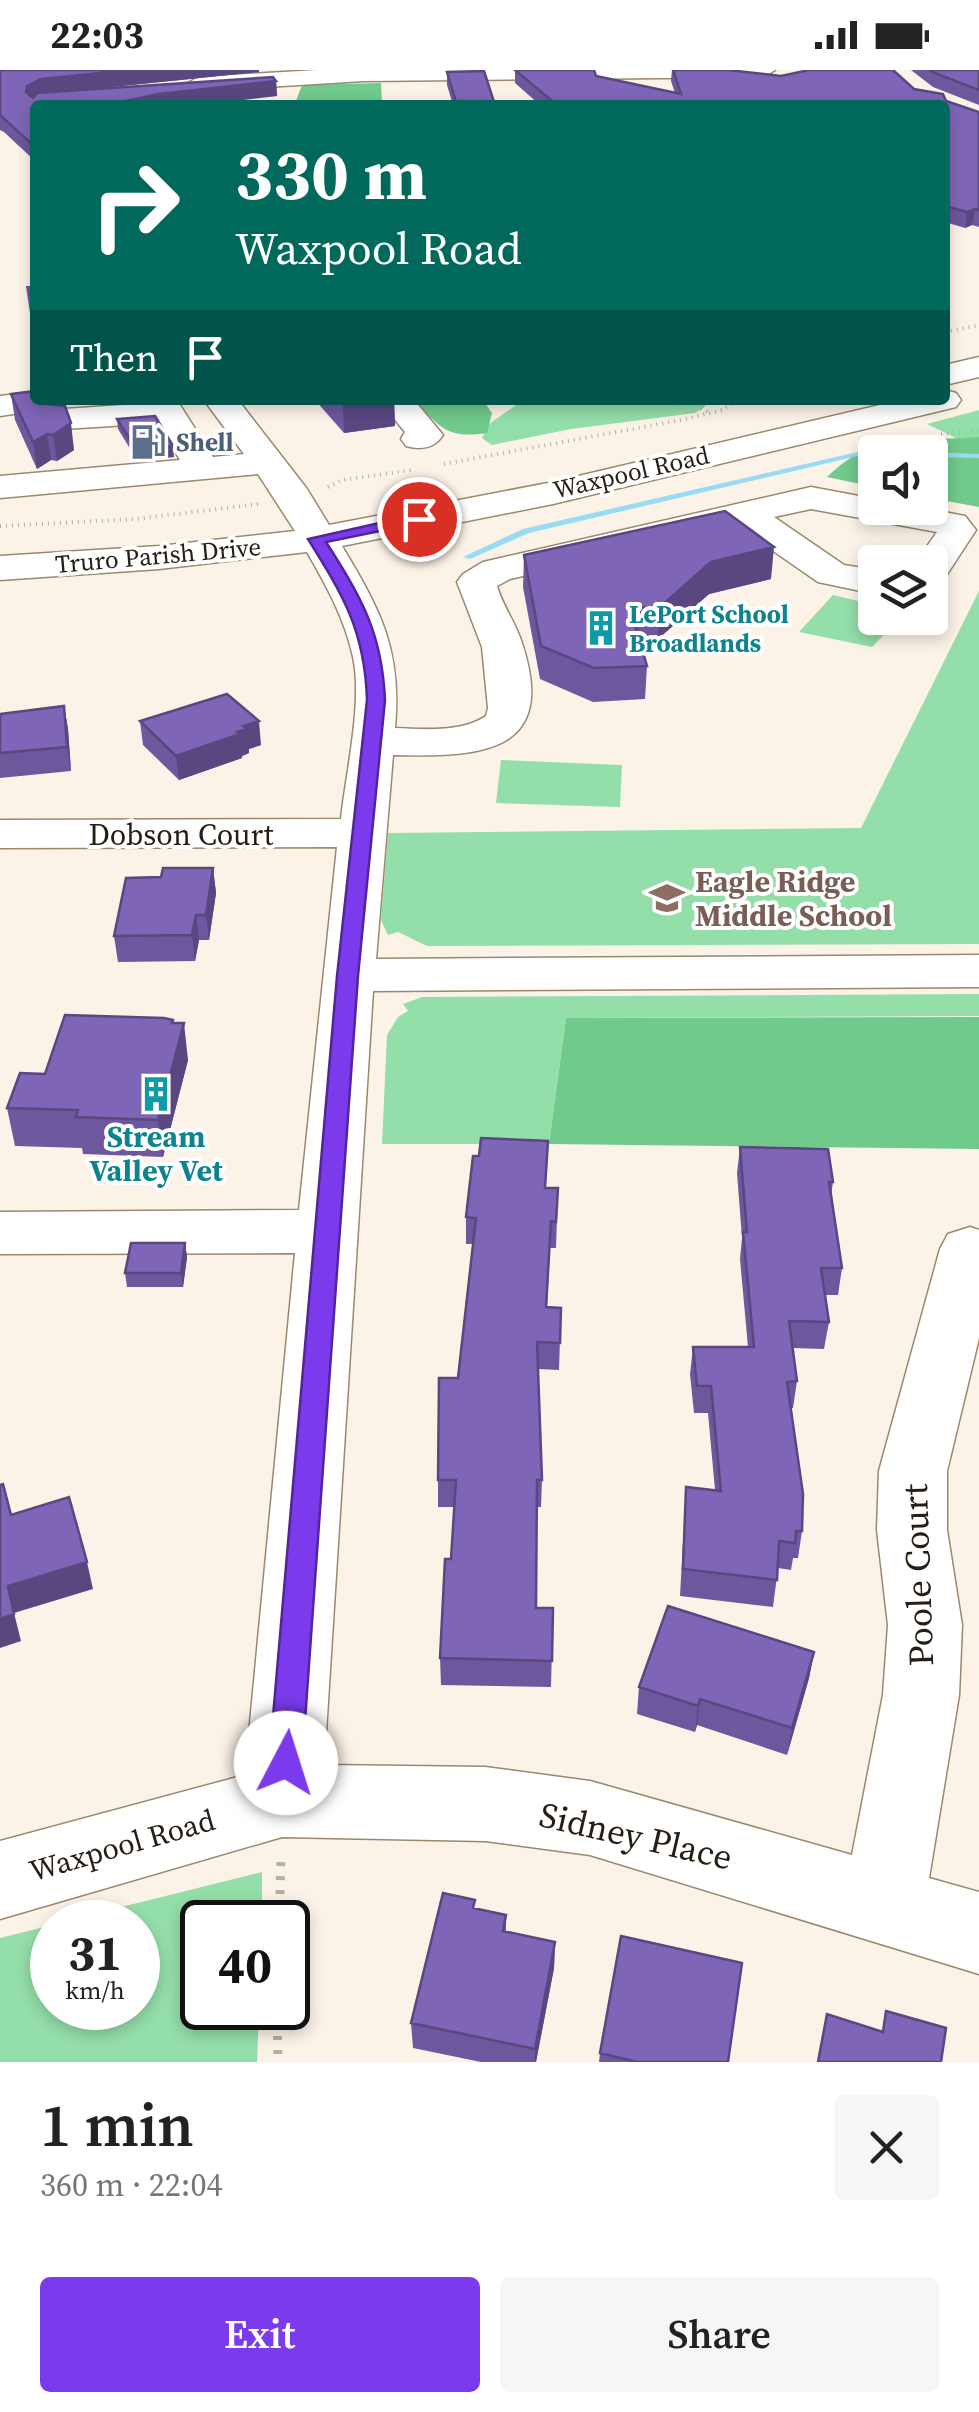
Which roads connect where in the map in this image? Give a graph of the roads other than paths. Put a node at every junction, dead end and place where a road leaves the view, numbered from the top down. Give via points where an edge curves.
1 (764, 70) edge
2 (630, 71) edge
3 (407, 74) junction
4 (167, 87) edge
5 (642, 98) edge
6 (409, 100) edge
7 (206, 405) edge
8 (225, 405) edge
9 (400, 405) edge
10 (811, 405) edge
11 (889, 405) edge
12 (56, 409) edge
13 (168, 412) junction
14 (107, 418) junction
15 (6, 420) edge
16 (422, 453) road end
17 (268, 462) junction
18 (203, 469) junction
19 (128, 478) junction
20 (6, 488) edge
21 (304, 516) junction
22 (751, 518) junction
23 (0, 542) edge
24 (865, 545) edge
25 (0, 568) edge
26 (858, 579) edge
27 (372, 741) junction
28 (361, 833) junction
29 (0, 834) edge
30 (979, 971) edge
31 (348, 976) junction
32 (328, 1232) junction
33 (0, 1233) edge
34 (970, 1249) dead end
35 (282, 1801) junction
36 (0, 1880) edge
37 (883, 1904) junction
38 (979, 1933) edge

1 - 2 street
2 - 3 street
2 - 5 street
3 - 4 street
3 - 6 street
7 - 13 street
8 - 17 street
9 - 16 street via 426,436
10 - 21 street, Waxpool Road
11 - 21 street, Waxpool Road via 530,495
12 - 14 street
12 - 15 street
13 - 14 street
13 - 18 street
14 - 19 street via 100,426
17 - 18 street
17 - 21 street
18 - 19 street
19 - 20 street
21 - 23 street, Truro Parish Drive
21 - 25 street, Truro Parish Drive via 158,558
21 - 27 street via 366,627 375,660
22 - 24 street
22 - 26 street via 832,574
22 - 27 street via 485,574 478,591 503,646 511,706 504,723 462,738
27 - 28 street
28 - 29 street, Dobson Court
28 - 31 street
30 - 31 street
31 - 32 street
32 - 33 street
32 - 35 street
34 - 37 street, Poole Court via 914,1472 912,1530 925,1625 922,1678
35 - 36 street, Waxpool Road
35 - 37 street, Sidney Place via 486,1804 590,1818
37 - 38 street, Sidney Place

